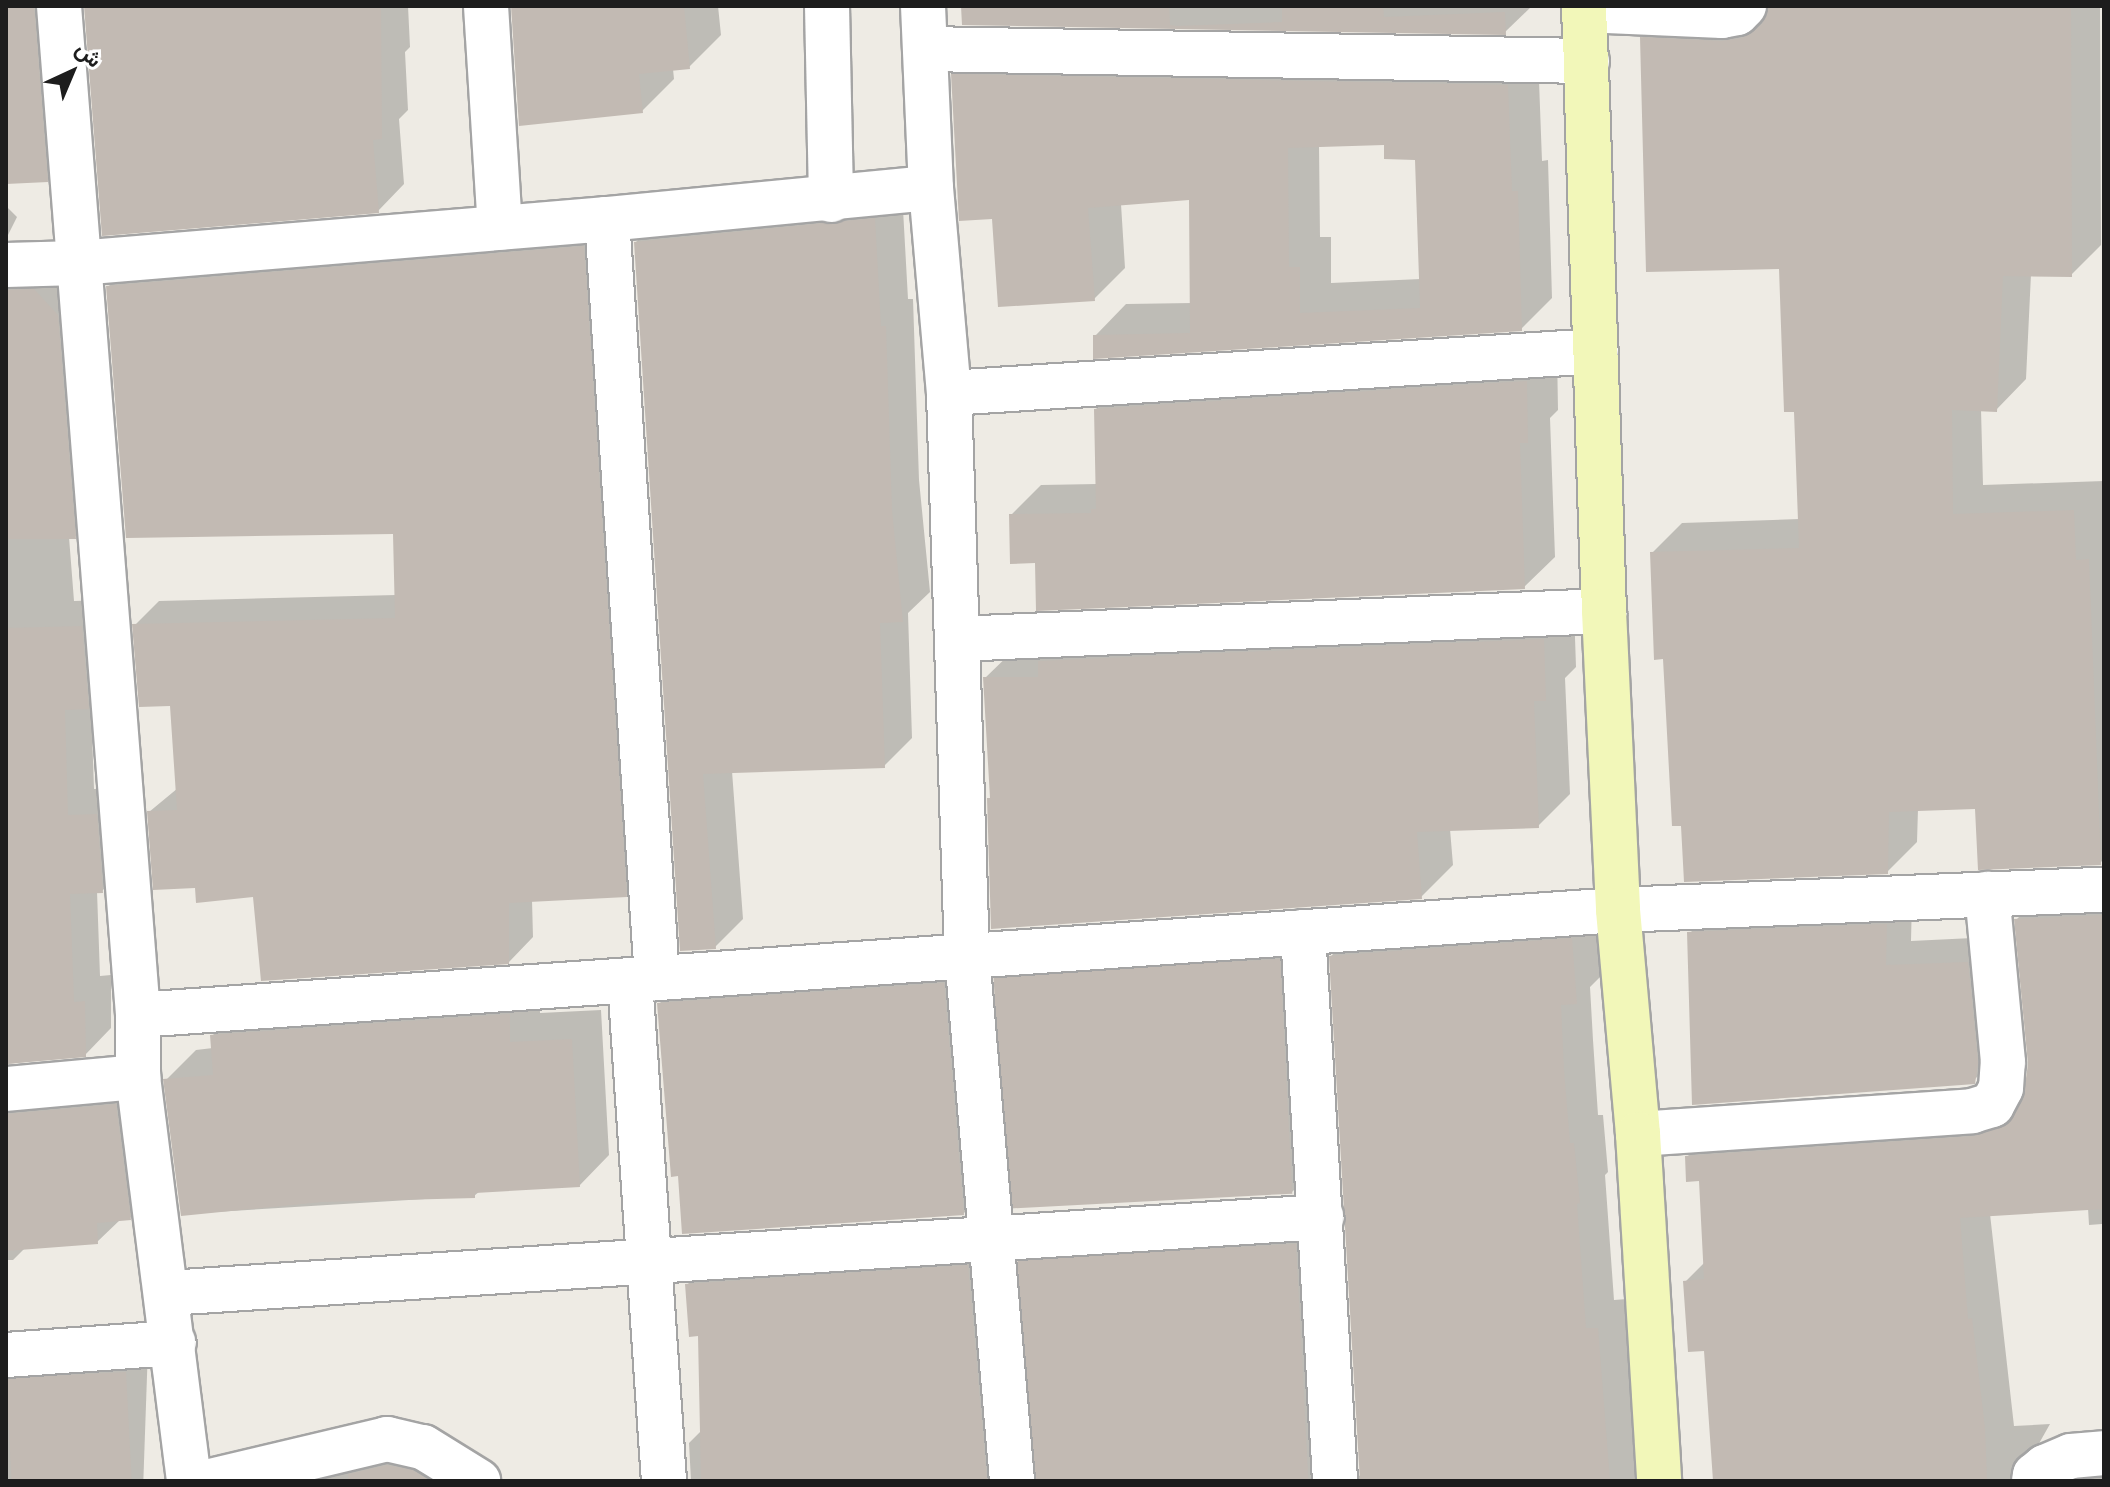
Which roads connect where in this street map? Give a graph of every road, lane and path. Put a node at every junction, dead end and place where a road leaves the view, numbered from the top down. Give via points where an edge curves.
1 (59, 6) edge
2 (486, 6) edge
3 (827, 6) edge
4 (923, 6) edge
5 (1744, 6) edge
6 (1584, 8) edge
7 (925, 49) junction
8 (1587, 61) junction
9 (931, 188) junction
10 (831, 200) junction
11 (607, 219) junction
12 (500, 228) junction
13 (78, 263) junction
14 (6, 265) edge
15 (1596, 351) junction
16 (949, 393) junction
17 (1604, 611) junction
18 (957, 639) junction
19 (2104, 890) edge
20 (1987, 894) junction
21 (1618, 910) junction
22 (1303, 932) junction
23 (967, 956) junction
24 (643, 979) junction
25 (138, 1015) junction
26 (138, 1077) junction
27 (6, 1089) edge
28 (1638, 1134) junction
29 (1321, 1217) junction
30 (993, 1239) junction
31 (649, 1261) junction
32 (168, 1293) junction
33 (174, 1343) junction
34 (6, 1355) edge
35 (2104, 1453) edge
36 (189, 1481) edge
37 (211, 1481) edge
38 (478, 1481) edge
39 (664, 1481) edge
40 (1012, 1481) edge
41 (1335, 1481) edge
42 (1659, 1481) edge
43 (2034, 1481) edge

1 - 13 street
2 - 12 street
3 - 10 street
4 - 7 street
5 - 6 street via 1722,16
6 - 8 street
7 - 8 street
7 - 9 street
8 - 15 street
9 - 10 street
9 - 16 street
10 - 11 street
11 - 12 street
11 - 24 street
12 - 13 street
13 - 14 street
13 - 25 street
15 - 16 street
15 - 17 street
16 - 18 street
17 - 18 street
17 - 21 street
18 - 23 street
19 - 20 street
20 - 21 street
20 - 28 street via 2003,1062 2001,1088 1992,1105 1972,1111
21 - 22 street
21 - 28 street
22 - 23 street
22 - 29 street
23 - 24 street
23 - 30 street
24 - 25 street
24 - 31 street
25 - 26 street
26 - 27 street
26 - 32 street
28 - 42 street
29 - 30 street
29 - 41 street
30 - 31 street
30 - 40 street
31 - 32 street
31 - 39 street
32 - 33 street
33 - 34 street
33 - 36 street
35 - 43 street via 2071,1456 2045,1467
37 - 38 street via 387,1439 423,1447

